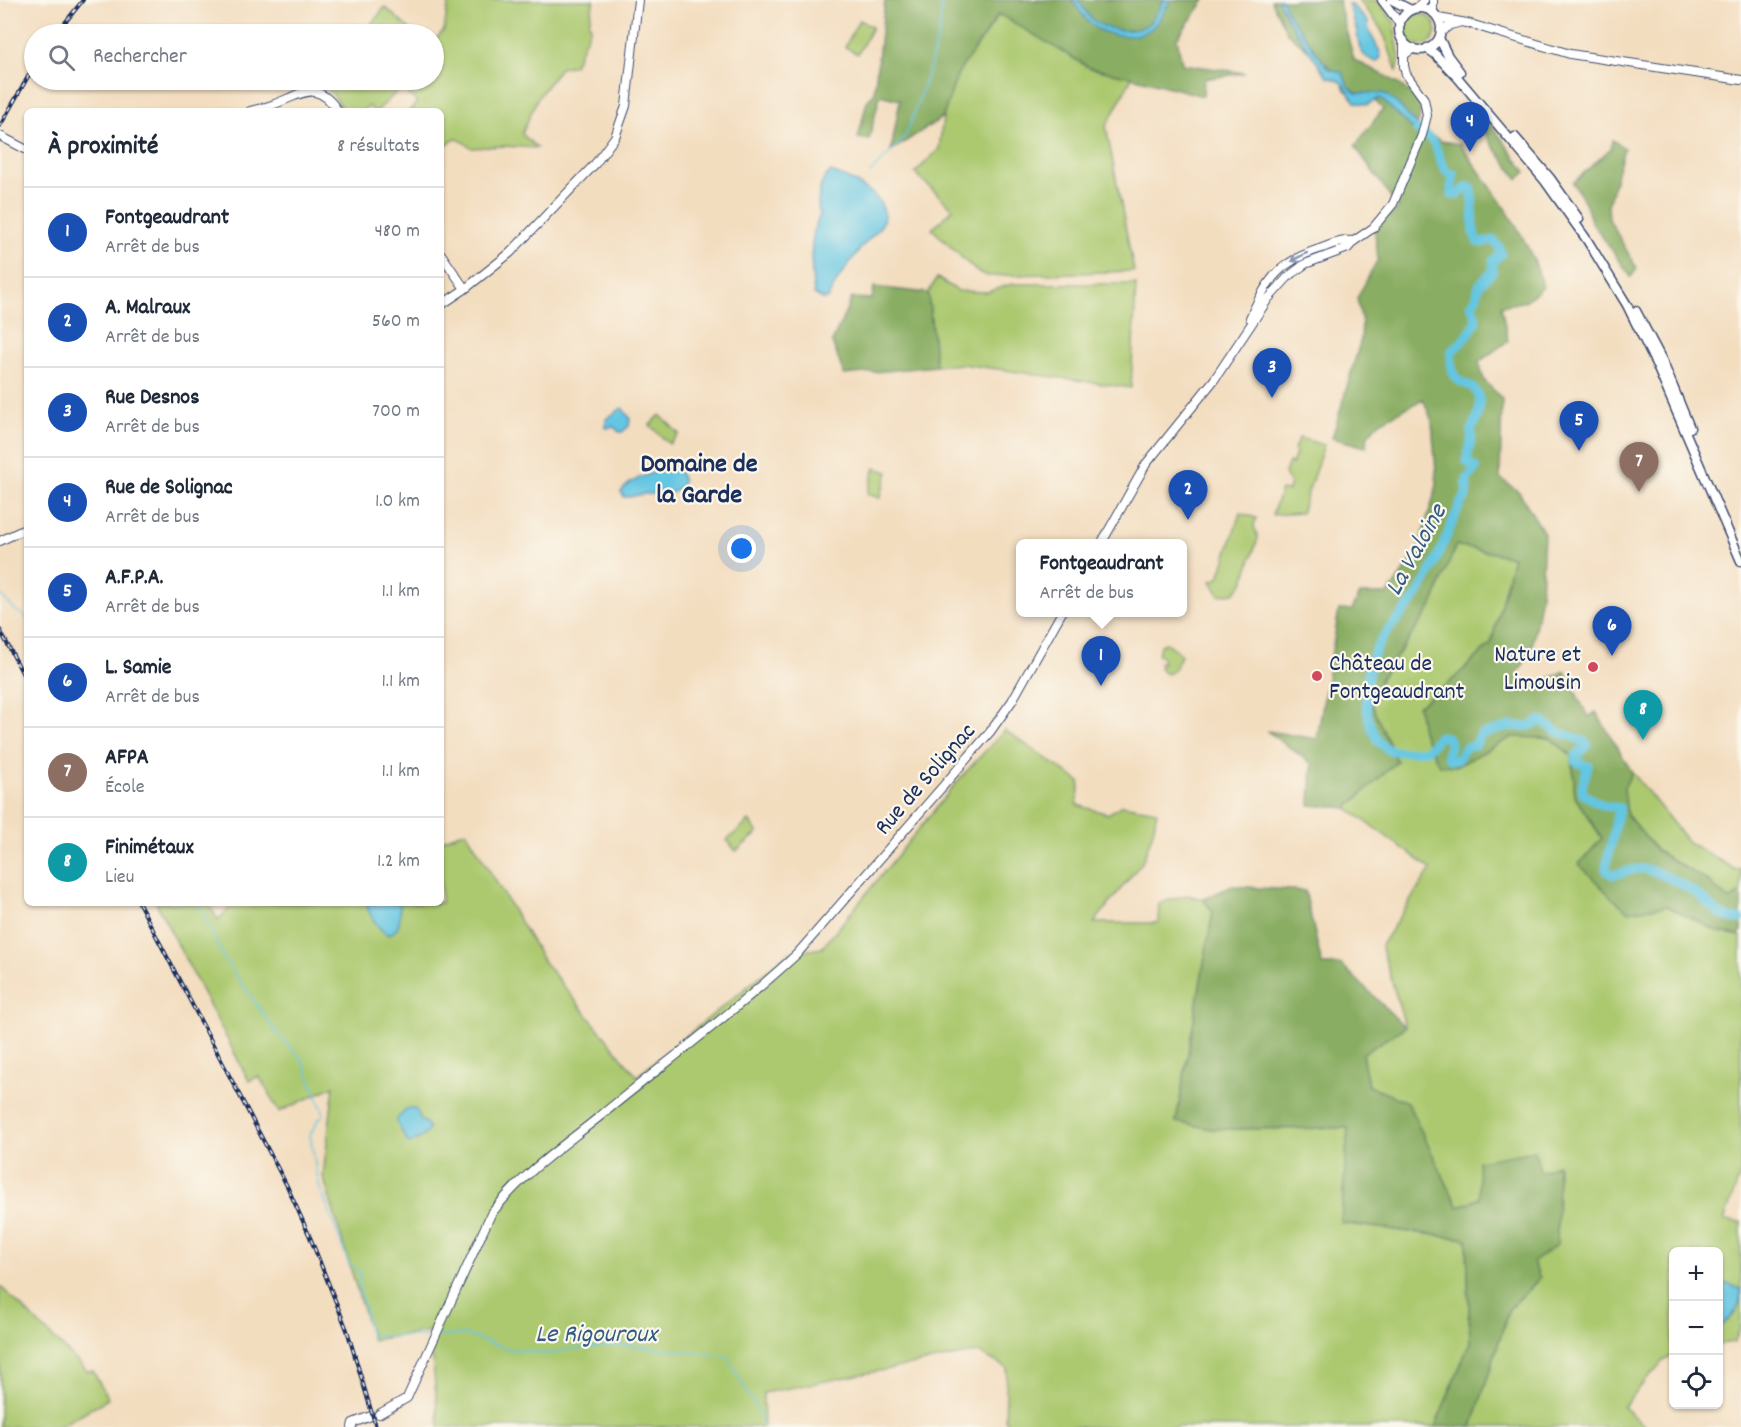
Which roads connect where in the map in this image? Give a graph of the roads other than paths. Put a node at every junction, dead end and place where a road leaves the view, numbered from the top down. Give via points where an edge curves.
1 (638, 0) edge
2 (1382, 0) edge
3 (1392, 0) edge
4 (1424, 0) edge
5 (1433, 0) edge
6 (1414, 9) junction
7 (1435, 15) junction
8 (1463, 22) junction
9 (1400, 24) junction
10 (1440, 35) junction
11 (1404, 41) junction
12 (1414, 48) junction
13 (1427, 48) junction
14 (1404, 55) junction
15 (1741, 80) edge
16 (312, 90) edge
17 (312, 90) edge
18 (261, 108) edge
19 (336, 108) edge
20 (2, 136) edge
21 (24, 148) edge
22 (444, 258) edge
23 (465, 289) junction
24 (444, 303) edge
25 (24, 529) edge
26 (1103, 539) edge
27 (0, 541) edge
28 (1741, 550) edge
29 (1741, 561) edge
30 (1059, 617) edge
31 (352, 1427) edge

1 - 23 street via 629,89 622,122 607,151 510,253
2 - 9 main road
3 - 6 main road
4 - 6 street
5 - 7 street
6 - 7 main road via 1425,9
6 - 9 main road
7 - 8 street
7 - 10 main road
8 - 10 street via 1450,25
8 - 15 street via 1556,51
9 - 11 main road
10 - 13 main road
10 - 28 main road via 1456,66 1550,178 1631,302 1662,360
11 - 12 main road
11 - 14 street
12 - 13 main road
12 - 14 street
13 - 29 main road via 1458,78 1545,181 1627,304
14 - 26 street via 1406,74 1424,99 1427,116 1393,204 1373,228 1348,248 1305,264 1268,299 1214,380 1146,464
16 - 19 street via 330,99
17 - 18 street
20 - 21 street
22 - 23 street
23 - 24 street
25 - 27 street
30 - 31 street, Rue de Solignac via 990,732 797,954 507,1193 491,1214 407,1398 353,1423

